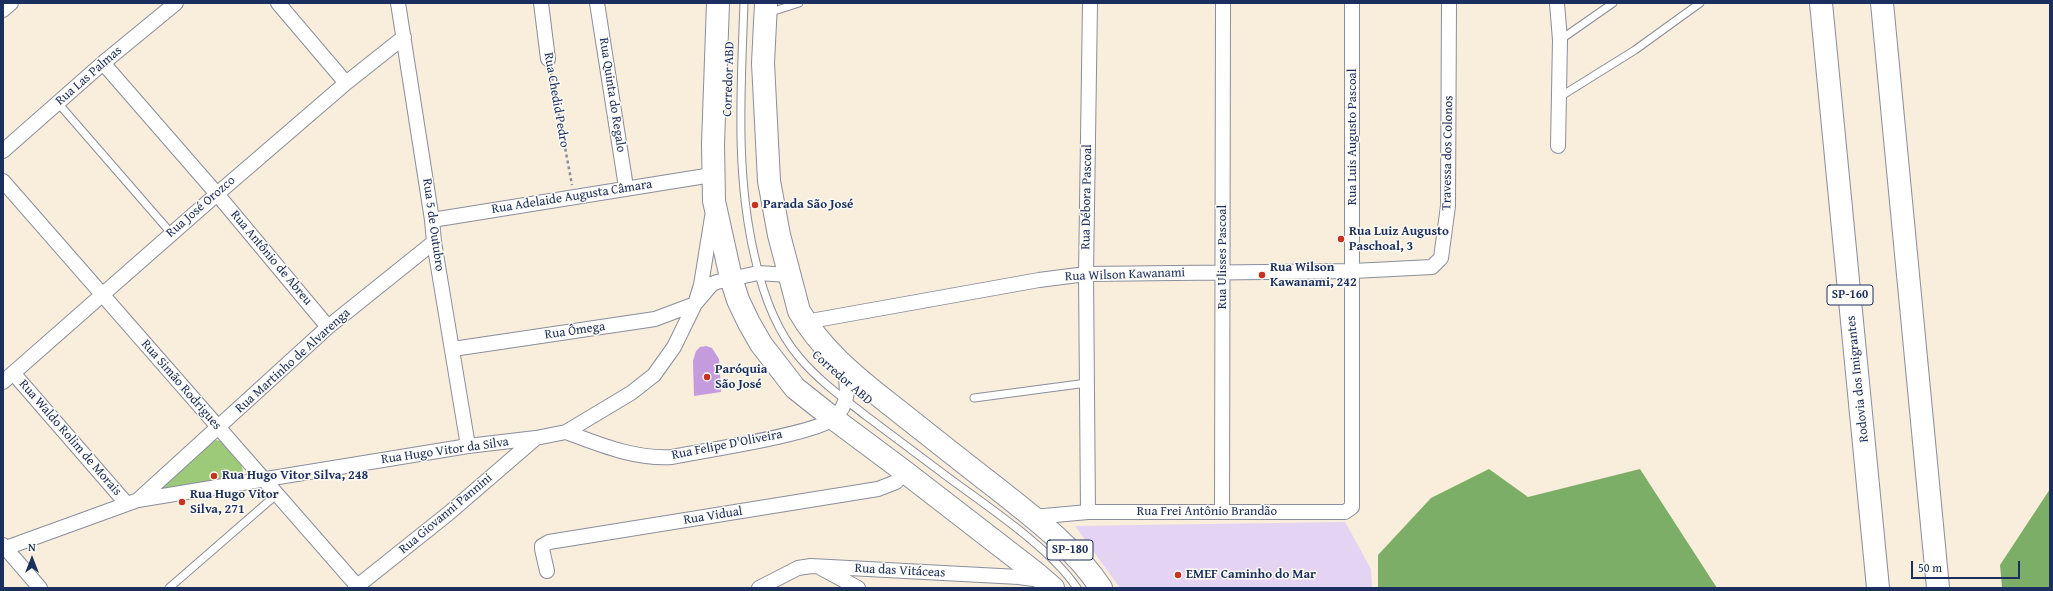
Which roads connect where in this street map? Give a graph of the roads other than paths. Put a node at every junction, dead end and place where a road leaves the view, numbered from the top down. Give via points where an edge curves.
1 (11, 3) edge
2 (176, 3) edge
3 (278, 3) edge
4 (398, 3) edge
5 (541, 3) edge
6 (598, 3) edge
7 (718, 3) edge
8 (744, 3) edge
9 (799, 3) edge
10 (1090, 3) edge
11 (1223, 3) edge
12 (1352, 3) edge
13 (1449, 3) edge
14 (1556, 3) edge
15 (1613, 3) edge
16 (1700, 3) edge
17 (1820, 3) edge
18 (1882, 3) edge
19 (766, 8) edge
20 (3, 10) edge
21 (404, 37) junction
22 (1560, 40) junction
23 (548, 59) road end
24 (103, 64) junction
25 (346, 83) junction
26 (1558, 98) junction
27 (58, 103) junction
28 (1558, 146) dead end
29 (3, 151) edge
30 (712, 175) junction
31 (3, 181) edge
32 (626, 187) junction
33 (217, 194) junction
34 (714, 201) junction
35 (432, 220) junction
36 (171, 234) junction
37 (434, 242) junction
38 (1353, 271) junction
39 (1223, 272) junction
40 (758, 273) junction
41 (1086, 274) junction
42 (788, 276) junction
43 (731, 278) junction
44 (103, 296) junction
45 (695, 304) junction
46 (805, 322) junction
47 (328, 327) junction
48 (453, 349) junction
49 (844, 368) junction
50 (8, 378) edge
51 (1087, 383) junction
52 (974, 398) dead end
53 (847, 401) junction
54 (834, 419) junction
55 (218, 428) junction
56 (566, 432) junction
57 (536, 438) junction
58 (468, 446) junction
59 (905, 472) junction
60 (263, 480) junction
61 (276, 495) junction
62 (132, 501) junction
63 (1349, 510) joint
64 (1088, 512) junction
65 (1222, 512) junction
66 (1064, 514) junction
67 (1033, 517) junction
68 (1059, 540) junction
69 (4, 547) edge
70 (817, 566) junction
71 (547, 572) dead end
72 (1049, 584) edge
73 (357, 587) edge
74 (40, 588) edge
75 (169, 588) edge
76 (759, 588) edge
77 (858, 588) edge
78 (1077, 588) edge
79 (1101, 588) edge
80 (1878, 588) edge
81 (1938, 588) edge

1 - 20 street
2 - 24 street, Rua Las Palmas
3 - 25 street
4 - 21 street, Rua 5 de Outubro
5 - 23 street, Rua Chedid Pedro
6 - 32 street, Rua Quinta do Regalo
7 - 30 main road
8 - 40 lane, Corredor ABD via 740,114 741,174 748,231
9 - 19 lane
10 - 41 street, Rua Débora Pascoal
11 - 39 street, Rua Ulisses Pascoal
12 - 38 street, Rua Luis Augusto Pascoal
13 - 38 street, Travessa dos Colonos via 1448,206 1441,258 1438,263 1426,268
14 - 22 street
15 - 22 lane
16 - 26 lane via 1635,50
17 - 80 main road, Rodovia dos Imigrantes / SP-160
18 - 81 main road
19 - 42 main road via 763,63 769,181
21 - 25 street, Rua José Orozco
21 - 35 street, Rua 5 de Outubro
22 - 26 street
24 - 27 street, Rua Las Palmas
24 - 33 street, Rua Antônio de Abreu
25 - 33 street, Rua José Orozco
26 - 28 street
27 - 29 street, Rua Las Palmas
27 - 36 lane
30 - 32 street, Rua Adelaide Augusta Câmara
30 - 34 main road
31 - 44 street, Rua Simão Rodrigues
32 - 35 street, Rua Adelaide Augusta Câmara
33 - 36 street, Rua José Orozco
33 - 47 street, Rua Antônio de Abreu
34 - 43 main road
34 - 45 street, Rua Hugo Vitor da Silva via 705,267
35 - 37 street, Rua 5 de Outubro
36 - 44 street, Rua José Orozco
37 - 47 street, Rua Martinho de Alvarenga
37 - 48 street, Rua 5 de Outubro
38 - 39 street, Rua Wilson Kawanami
38 - 63 street, Rua Luis Augusto Pascoal via 1354,502
39 - 41 street, Rua Wilson Kawanami
39 - 65 street, Rua Ulisses Pascoal
40 - 42 street, Rua Hugo Vitor da Silva
40 - 43 street, Rua Hugo Vitor da Silva
40 - 53 lane, Corredor ABD via 781,332 816,375
41 - 46 street, Rua Wilson Kawanami
41 - 51 street, Rua Débora Pascoal
42 - 46 main road
43 - 45 street, Rua Hugo Vitor da Silva via 712,284
43 - 54 main road via 738,300 761,344 795,388
44 - 50 street, Rua José Orozco
44 - 55 street, Rua Simão Rodrigues
45 - 48 street, Rua Ômega via 654,319
45 - 56 street, Rua Hugo Vitor da Silva via 674,347 654,375 631,393
46 - 49 main road
47 - 55 street, Rua Martinho de Alvarenga
48 - 58 street, Rua 5 de Outubro
49 - 53 street via 848,386
49 - 67 main road
50 - 62 street, Rua Waldo Rolim de Morais
51 - 52 lane
51 - 64 street, Rua Débora Pascoal
53 - 54 street, Rua Felipe D'Oliveira
53 - 78 lane, Corredor ABD via 1035,544
54 - 56 street, Rua Felipe D'Oliveira via 814,428 793,433 672,457 652,458 618,451
54 - 59 main road
55 - 60 street, Rua Simão Rodrigues
55 - 62 street, Rua Martinho de Alvarenga
56 - 57 street, Rua Hugo Vitor da Silva
57 - 58 street, Rua Hugo Vitor da Silva
57 - 73 street, Rua Giovanni Pannini
58 - 60 street, Rua Hugo Vitor da Silva
59 - 71 street, Rua Vidual via 896,482 878,489 549,542 542,546
59 - 72 main road
60 - 61 street, Rua Simão Rodrigues
60 - 62 street, Rua Hugo Vitor da Silva
61 - 73 street, Rua Simão Rodrigues
61 - 75 lane
62 - 69 street, Rua Hugo Vitor da Silva
63 - 65 street, Rua Frei Antônio Brandão
64 - 65 street, Rua Frei Antônio Brandão
64 - 66 street, Rua Frei Antônio Brandão
66 - 67 street, Rua Frei Antônio Brandão
66 - 68 street
67 - 68 main road, SP-180
68 - 79 main road, SP-180 via 1093,575
69 - 74 street
70 - 72 street, Rua das Vitáceas via 1020,577
70 - 76 street, Rua das Vitáceas via 798,568
70 - 77 street

